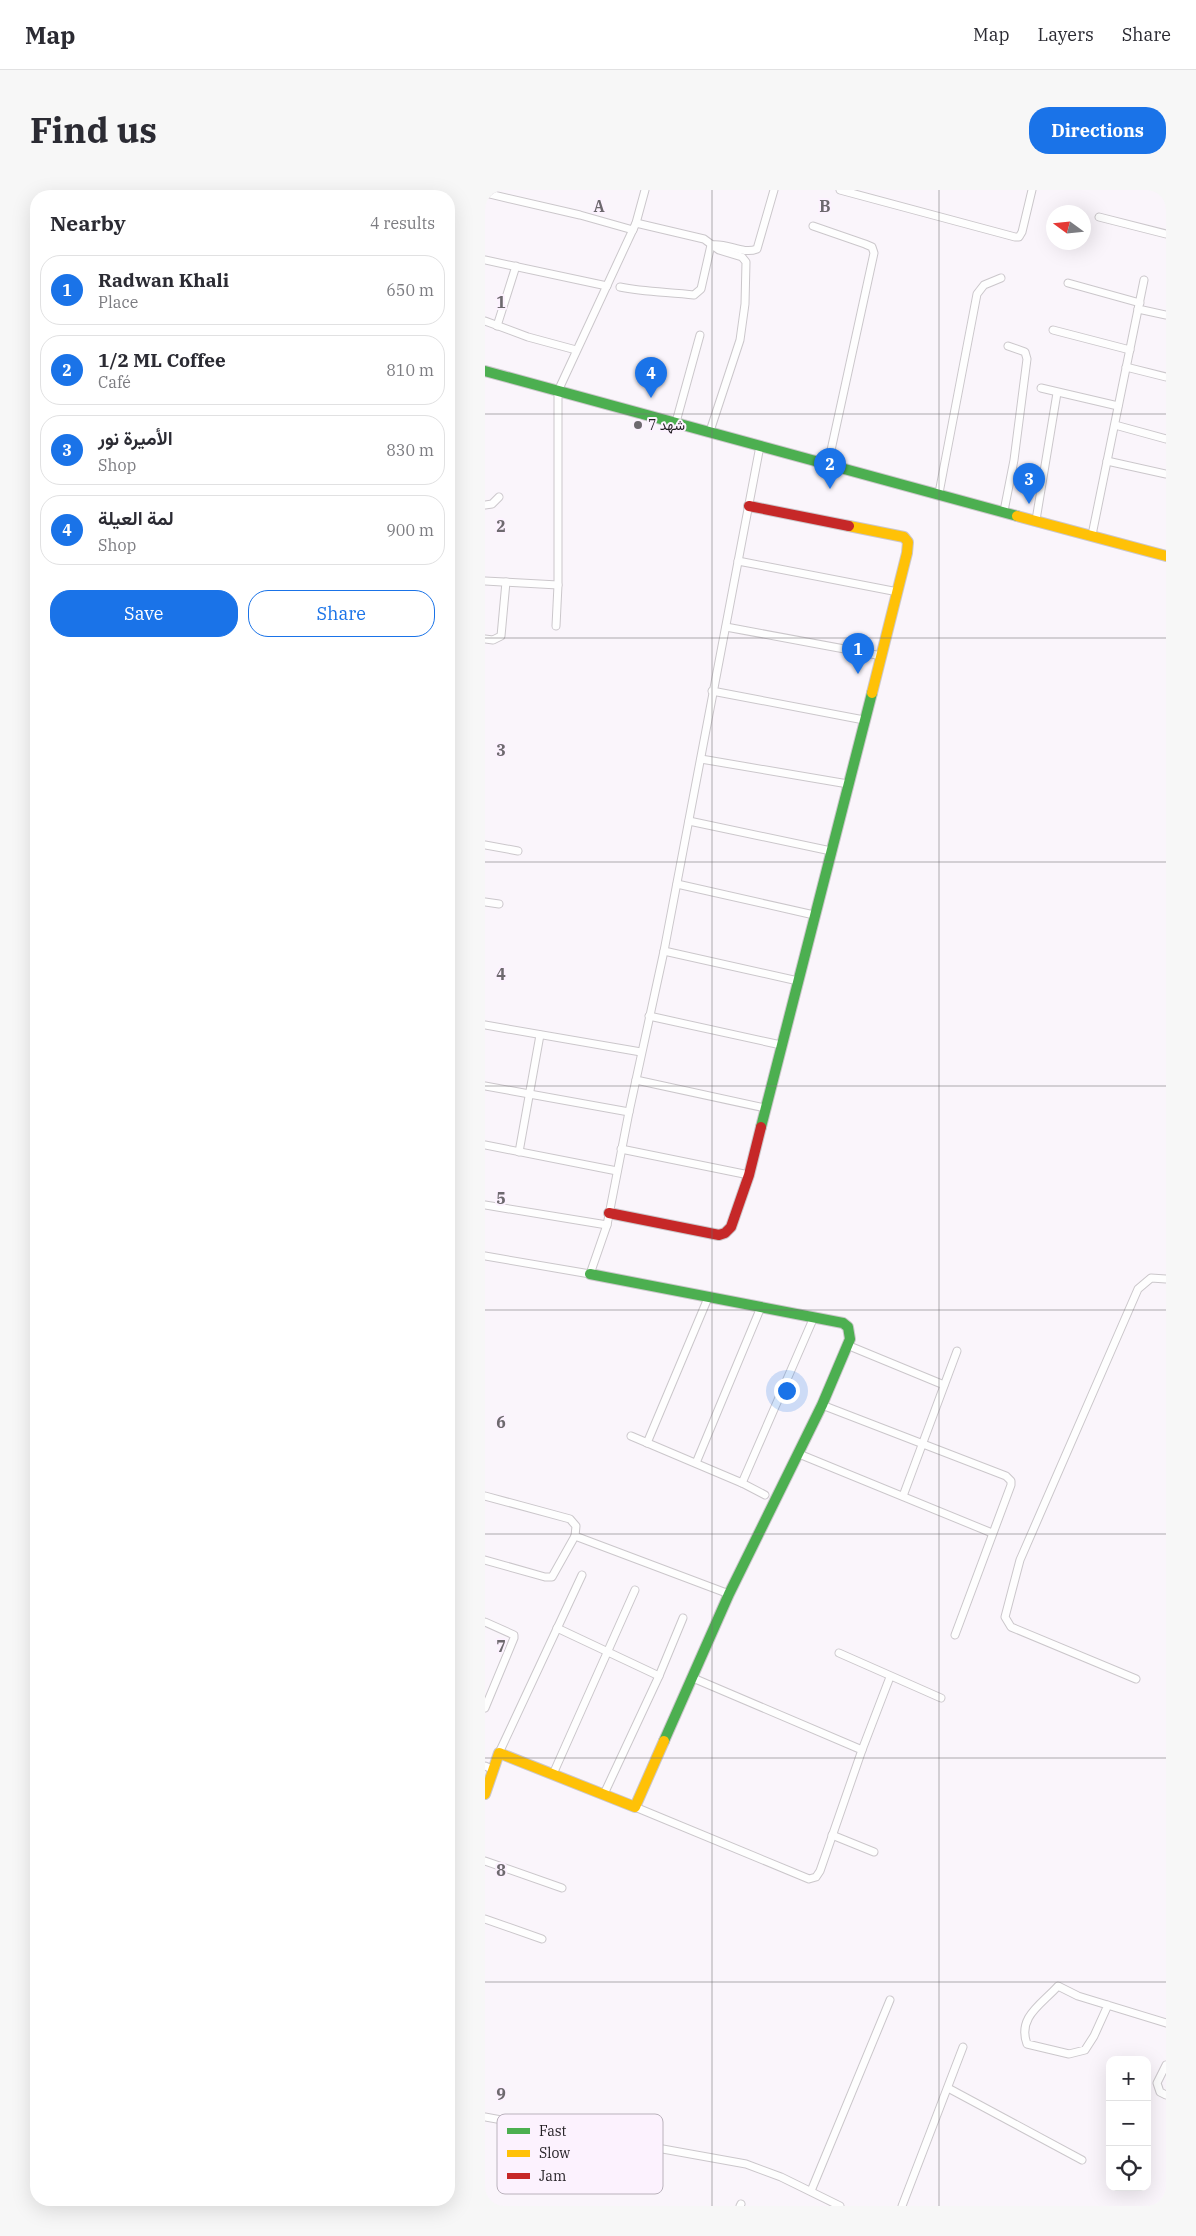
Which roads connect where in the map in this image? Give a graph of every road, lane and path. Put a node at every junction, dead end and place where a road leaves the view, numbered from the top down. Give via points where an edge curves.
1 (645, 190) edge
2 (774, 190) edge
3 (840, 190) edge
4 (1033, 190) edge
5 (485, 193) edge
6 (1099, 217) dead end
7 (636, 222) junction
8 (813, 226) dead end
9 (633, 230) junction
10 (1166, 234) edge
11 (711, 245) junction
12 (485, 260) edge
13 (516, 266) junction
14 (1001, 278) dead end
15 (1145, 280) dead end
16 (1068, 283) dead end
17 (607, 286) junction
18 (620, 287) dead end
19 (1139, 306) junction
20 (1166, 315) edge
21 (485, 322) edge
22 (497, 326) junction
23 (1053, 330) dead end
24 (700, 335) dead end
25 (1008, 346) dead end
26 (576, 350) junction
27 (1130, 350) junction
28 (1126, 367) junction
29 (485, 370) edge
30 (1166, 377) edge
31 (1041, 388) dead end
32 (558, 391) junction
33 (1057, 393) junction
34 (1118, 406) junction
35 (676, 422) junction
36 (1115, 424) junction
37 (710, 432) junction
38 (1166, 439) edge
39 (760, 446) junction
40 (1107, 460) junction
41 (828, 464) junction
42 (1166, 474) edge
43 (939, 493) junction
44 (499, 497) dead end
45 (485, 505) edge
46 (749, 506) junction
47 (1003, 511) junction
48 (1036, 520) junction
49 (1092, 536) junction
50 (1166, 556) edge
51 (738, 561) junction
52 (485, 581) edge
53 (506, 582) junction
54 (558, 584) junction
55 (898, 592) junction
56 (556, 626) dead end
57 (726, 627) junction
58 (485, 639) edge
59 (882, 656) junction
60 (712, 691) junction
61 (863, 720) junction
62 (701, 759) junction
63 (848, 784) junction
64 (689, 821) junction
65 (485, 846) edge
66 (519, 851) dead end
67 (831, 851) junction
68 (677, 884) junction
69 (485, 902) edge
70 (499, 904) dead end
71 (814, 915) junction
72 (664, 951) junction
73 (798, 980) junction
74 (649, 1016) junction
75 (485, 1025) edge
76 (540, 1035) junction
77 (781, 1045) junction
78 (641, 1052) junction
79 (635, 1080) junction
80 (485, 1086) edge
81 (530, 1094) junction
82 (765, 1108) junction
83 (629, 1112) junction
84 (485, 1145) edge
85 (621, 1149) junction
86 (519, 1152) junction
87 (617, 1171) junction
88 (749, 1176) junction
89 (485, 1205) edge
90 (609, 1213) junction
91 (607, 1225) junction
92 (485, 1256) edge
93 (590, 1274) junction
94 (1166, 1278) edge
95 (707, 1298) junction
96 (761, 1307) junction
97 (814, 1317) junction
98 (847, 1345) junction
99 (957, 1351) dead end
100 (943, 1385) junction
101 (822, 1405) junction
102 (631, 1436) dead end
103 (647, 1443) junction
104 (921, 1443) junction
105 (799, 1454) junction
106 (696, 1463) junction
107 (742, 1483) junction
108 (765, 1495) dead end
109 (485, 1496) edge
110 (903, 1496) junction
111 (992, 1533) junction
112 (575, 1536) junction
113 (485, 1560) edge
114 (582, 1575) dead end
115 (635, 1590) dead end
116 (729, 1594) junction
117 (683, 1618) dead end
118 (485, 1622) edge
119 (557, 1628) junction
120 (955, 1635) dead end
121 (608, 1652) junction
122 (839, 1653) dead end
123 (659, 1676) junction
124 (891, 1676) junction
125 (693, 1678) junction
126 (1136, 1678) dead end
127 (941, 1698) dead end
128 (485, 1708) edge
129 (862, 1750) junction
130 (499, 1753) junction
131 (489, 1768) edge
132 (553, 1774) junction
133 (485, 1794) edge
134 (604, 1794) junction
135 (635, 1806) junction
136 (832, 1835) junction
137 (874, 1852) dead end
138 (485, 1861) edge
139 (562, 1888) dead end
140 (485, 1920) edge
141 (542, 1940) dead end
142 (890, 2000) dead end
143 (1108, 2005) junction
144 (1166, 2023) edge
145 (963, 2047) dead end
146 (1166, 2065) edge
147 (948, 2088) junction
148 (1166, 2095) edge
149 (663, 2149) edge
150 (1081, 2160) dead end
151 (811, 2191) junction
152 (840, 2206) edge
153 (902, 2206) edge

1 - 7 street
2 - 11 street via 757,249 751,252 719,243
3 - 4 street via 1015,237 1022,232
5 - 9 street
6 - 10 street
7 - 9 street
7 - 11 street via 704,239
8 - 41 street via 872,247 874,253
9 - 17 street
11 - 18 street via 701,289 694,295
11 - 37 street via 742,257 747,273 740,340
12 - 13 street
13 - 17 street
13 - 22 street
14 - 43 street via 984,285 977,294
15 - 19 street
16 - 19 street
17 - 26 street
19 - 20 street
19 - 27 street
21 - 22 street
22 - 26 street
23 - 27 street
24 - 35 street
25 - 47 street via 1025,352 1027,359 1014,460
26 - 32 street
27 - 28 street
28 - 30 street
28 - 34 street
29 - 32 street
31 - 33 street
32 - 35 street
32 - 54 street
33 - 34 street
33 - 48 street
34 - 36 street
35 - 37 street
36 - 38 street
36 - 40 street
37 - 39 street
39 - 41 street
39 - 46 street
40 - 42 street
40 - 49 street
41 - 43 street
43 - 47 street
44 - 45 street via 492,504
46 - 51 street
46 - 55 street via 904,537 908,546
47 - 48 street
48 - 49 street
49 - 50 street
51 - 55 street
51 - 57 street
52 - 53 street
53 - 54 street
53 - 58 street via 501,636
54 - 56 street
55 - 59 street
57 - 59 street
57 - 60 street
59 - 61 street
60 - 61 street
60 - 62 street
61 - 63 street
62 - 63 street
62 - 64 street
63 - 67 street
64 - 67 street
64 - 68 street
65 - 66 street
67 - 71 street
68 - 71 street
68 - 72 street
69 - 70 street
71 - 73 street
72 - 73 street
72 - 74 street
73 - 77 street
74 - 77 street
74 - 78 street
75 - 76 street
76 - 78 street
76 - 81 street
77 - 82 street
78 - 79 street
79 - 82 street
79 - 83 street
80 - 81 street
81 - 83 street
81 - 86 street
82 - 88 street
83 - 85 street
84 - 86 street
85 - 87 street
85 - 88 street
86 - 87 street
87 - 90 street
88 - 90 street via 731,1227 719,1235
89 - 91 street
90 - 91 street
91 - 93 street
92 - 93 street
93 - 95 street
94 - 126 street via 1151,1278 1138,1289 1020,1560 1005,1617 1011,1626
95 - 96 street
95 - 103 street
96 - 97 street
96 - 106 street
97 - 98 street via 846,1324 849,1330
97 - 107 street
98 - 100 street
98 - 101 street
99 - 100 street
100 - 104 street
101 - 104 street
101 - 105 street
102 - 103 street
103 - 106 street
104 - 110 street
104 - 111 street via 1009,1478 1011,1485
105 - 110 street
105 - 116 street
106 - 107 street
107 - 108 street
109 - 112 street via 570,1520 576,1526
110 - 111 street
111 - 120 street
112 - 113 street via 552,1576 545,1577
112 - 116 street
114 - 119 street
115 - 121 street
116 - 125 street
117 - 123 street
118 - 128 street via 514,1635 514,1638
119 - 121 street
119 - 130 street
121 - 123 street
121 - 132 street
122 - 124 street
123 - 134 street
124 - 127 street
124 - 129 street
125 - 129 street
125 - 135 street
129 - 136 street
130 - 131 street
130 - 132 street
131 - 133 street
132 - 134 street
134 - 135 street
135 - 136 street via 809,1879 820,1871
136 - 137 street
138 - 139 street
140 - 141 street
142 - 151 street
143 - 143 street via 1058,1986 1031,2011 1024,2036 1027,2044 1069,2054 1085,2050
143 - 144 street
145 - 147 street
146 - 148 street via 1157,2083 1160,2092
147 - 150 street
147 - 153 street
149 - 151 street via 746,2164
151 - 152 street

